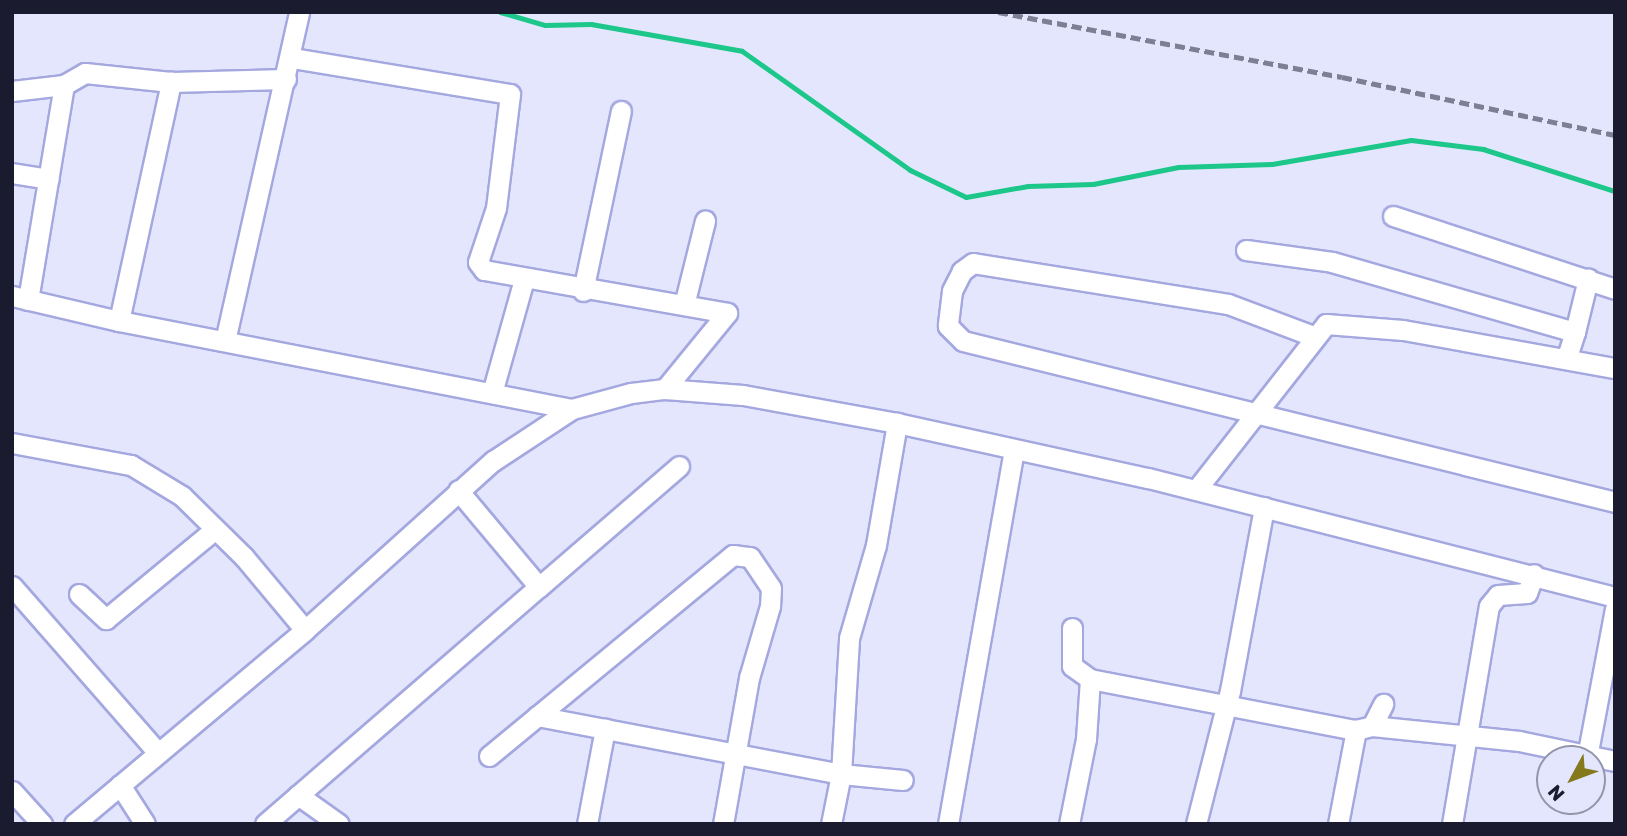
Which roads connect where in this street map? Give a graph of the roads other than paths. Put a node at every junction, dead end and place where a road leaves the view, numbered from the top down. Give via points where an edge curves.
1 (299, 12) edge
2 (292, 58) junction
3 (286, 79) junction
4 (171, 82) junction
5 (64, 85) junction
6 (12, 91) edge
7 (621, 111) dead end
8 (12, 173) edge
9 (50, 179) junction
10 (1393, 216) dead end
11 (705, 221) dead end
12 (1247, 250) dead end
13 (524, 279) junction
14 (1588, 279) junction
15 (1615, 289) edge
16 (583, 291) junction
17 (20, 298) edge
18 (684, 305) junction
19 (119, 321) junction
20 (1575, 332) junction
21 (1313, 336) junction
22 (225, 341) junction
23 (1567, 357) junction
24 (1615, 368) edge
25 (665, 389) junction
26 (492, 393) junction
27 (572, 410) junction
28 (1257, 411) junction
29 (897, 423) junction
30 (12, 443) edge
31 (1014, 450) junction
32 (679, 466) dead end
33 (1196, 490) junction
34 (458, 491) junction
35 (1615, 502) edge
36 (1264, 507) junction
37 (215, 529) junction
38 (1534, 575) junction
39 (12, 586) edge
40 (539, 587) junction
41 (79, 594) dead end
42 (1615, 597) edge
43 (1615, 609) edge
44 (1073, 628) dead end
45 (305, 630) junction
46 (1090, 679) junction
47 (1383, 704) dead end
48 (1224, 705) junction
49 (537, 716) junction
50 (1364, 728) junction
51 (605, 729) junction
52 (1471, 734) junction
53 (1542, 745) edge
54 (1589, 745) edge
55 (158, 752) junction
56 (734, 753) junction
57 (489, 756) dead end
58 (841, 774) junction
59 (903, 780) dead end
60 (120, 785) junction
61 (12, 791) edge
62 (298, 795) junction
63 (42, 824) edge
64 (74, 824) edge
65 (145, 824) edge
66 (265, 824) edge
67 (339, 824) edge
68 (587, 824) edge
69 (723, 824) edge
70 (831, 824) edge
71 (948, 824) edge
72 (1069, 824) edge
73 (1196, 824) edge
74 (1338, 824) edge
75 (1452, 824) edge

1 - 2 street
2 - 3 street
2 - 13 street via 510,94 496,208 478,262 484,270
3 - 4 street
3 - 22 street
4 - 5 street via 85,74
4 - 19 street
5 - 6 street
5 - 9 street
7 - 16 street
8 - 9 street
9 - 17 street
10 - 14 street
11 - 18 street
12 - 20 street via 1332,262
13 - 16 street
13 - 26 street
14 - 15 street
14 - 20 street
16 - 18 street
17 - 19 street
18 - 25 street via 727,313
19 - 22 street
20 - 23 street
21 - 23 street via 1333,323
21 - 28 street
21 - 28 street via 1228,304 973,263 957,278 948,326 963,341
22 - 26 street
23 - 24 street
25 - 27 street via 631,393
25 - 29 street via 743,395
26 - 27 street
27 - 34 street via 536,430
28 - 33 street
28 - 35 street
29 - 31 street
29 - 58 street via 876,545 849,638
30 - 37 street via 131,465 181,496
31 - 33 street
31 - 71 street
32 - 40 street
33 - 36 street
34 - 40 street
34 - 45 street
36 - 38 street
36 - 48 street
37 - 41 street via 106,619
37 - 45 street
38 - 42 street
38 - 52 street via 1527,593 1498,595 1489,606
39 - 55 street
40 - 62 street
43 - 54 street
44 - 46 street via 1072,666
45 - 55 street
46 - 48 street
46 - 72 street via 1086,739
47 - 50 street
48 - 50 street
48 - 73 street
49 - 51 street
49 - 56 street via 733,555 750,556 771,588 770,606
49 - 57 street
50 - 52 street
50 - 74 street
51 - 56 street
51 - 68 street
52 - 53 street
52 - 75 street
55 - 60 street
56 - 58 street
56 - 69 street
58 - 59 street
58 - 70 street
60 - 64 street
60 - 65 street
61 - 63 street
62 - 66 street
62 - 67 street

